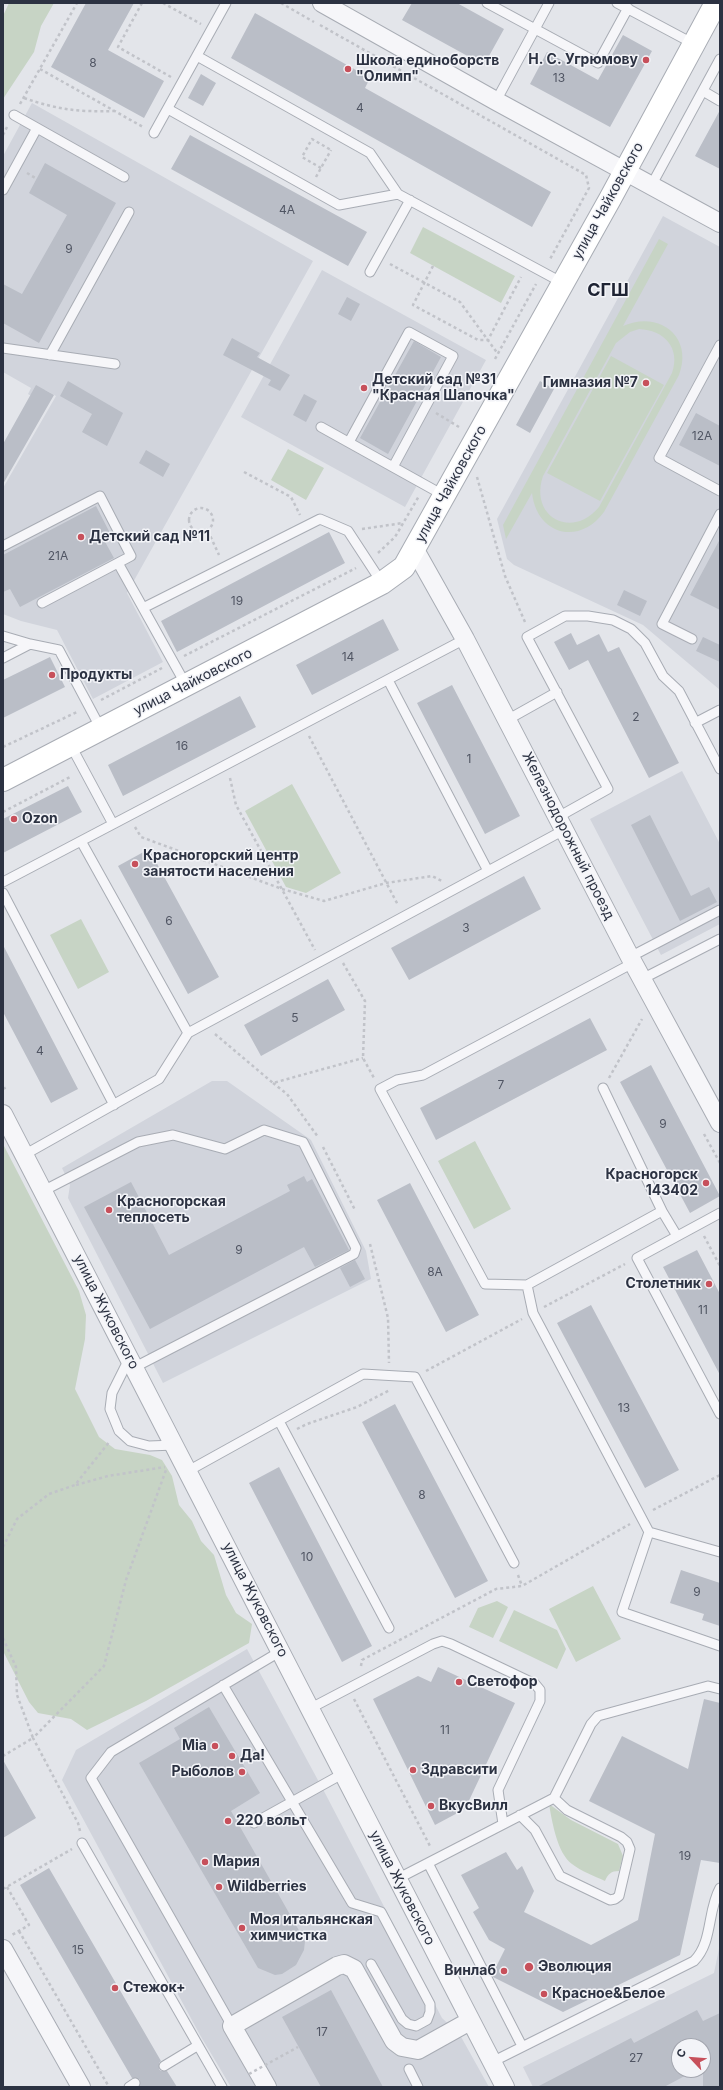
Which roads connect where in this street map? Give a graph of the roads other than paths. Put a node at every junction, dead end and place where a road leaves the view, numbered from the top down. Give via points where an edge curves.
1 (226, 3) edge
2 (322, 3) edge
3 (487, 3) edge
4 (549, 3) edge
5 (618, 3) edge
6 (716, 3) edge
7 (628, 8) junction
8 (535, 29) junction
9 (694, 44) junction
10 (197, 56) junction
11 (720, 59) edge
12 (703, 91) junction
13 (496, 101) junction
14 (720, 101) edge
15 (168, 109) junction
16 (14, 115) road end
17 (37, 128) junction
18 (154, 133) road end
19 (625, 172) junction
20 (124, 177) dead end
21 (651, 186) junction
22 (3, 190) edge
23 (398, 194) junction
24 (410, 200) junction
25 (130, 212) dead end
26 (720, 223) edge
27 (370, 272) dead end
28 (563, 283) junction
29 (720, 345) edge
30 (3, 348) edge
31 (50, 354) junction
32 (115, 364) dead end
33 (321, 427) dead end
34 (348, 442) junction
35 (393, 466) junction
36 (720, 491) edge
37 (445, 496) junction
38 (720, 514) edge
39 (3, 546) edge
40 (415, 550) junction
41 (118, 563) junction
42 (382, 584) junction
43 (42, 603) dead end
44 (143, 608) junction
45 (3, 636) edge
46 (465, 639) junction
47 (692, 639) dead end
48 (30, 644) junction
49 (3, 658) edge
50 (388, 680) junction
51 (186, 685) junction
52 (557, 692) junction
53 (720, 710) edge
54 (507, 720) junction
55 (695, 723) junction
56 (101, 729) junction
57 (70, 744) junction
58 (720, 769) edge
59 (3, 780) edge
60 (113, 824) junction
61 (561, 824) junction
62 (81, 841) junction
63 (488, 871) junction
64 (3, 882) edge
65 (3, 893) edge
66 (720, 910) edge
67 (720, 939) edge
68 (632, 960) junction
69 (642, 979) junction
70 (188, 1033) junction
71 (604, 1088) road end
72 (114, 1105) junction
73 (3, 1114) edge
74 (720, 1123) edge
75 (24, 1155) junction
76 (43, 1191) junction
77 (662, 1211) junction
78 (720, 1213) edge
79 (677, 1236) junction
80 (527, 1285) junction
81 (132, 1362) junction
82 (720, 1414) edge
83 (279, 1421) junction
84 (175, 1445) junction
85 (188, 1471) junction
86 (649, 1532) junction
87 (720, 1552) edge
88 (514, 1563) dead end
89 (389, 1628) dead end
90 (720, 1646) edge
91 (281, 1651) junction
92 (223, 1685) junction
93 (720, 1688) edge
94 (311, 1708) junction
95 (344, 1773) junction
96 (554, 1798) junction
97 (293, 1802) junction
98 (520, 1815) junction
99 (254, 1823) dead end
100 (504, 1824) junction
101 (82, 1843) road end
102 (428, 1863) junction
103 (397, 1879) junction
104 (720, 1888) edge
105 (6, 1943) edge
106 (371, 1964) dead end
107 (470, 2021) junction
108 (232, 2026) junction
109 (197, 2046) junction
110 (522, 2046) junction
111 (492, 2062) junction
112 (164, 2066) dead end
113 (409, 2069) dead end
114 (81, 2087) edge
115 (222, 2087) edge
116 (267, 2087) edge
117 (418, 2087) edge
118 (505, 2087) edge

1 - 10 lane
2 - 13 street
3 - 8 lane
4 - 8 lane
5 - 7 lane
6 - 9 street, улица Чайковского
7 - 8 lane via 598,63
7 - 9 lane
8 - 13 lane
9 - 19 street, улица Чайковского
10 - 15 lane
10 - 23 lane via 370,153
11 - 12 lane
12 - 14 lane
12 - 21 lane
13 - 19 street
15 - 18 lane
15 - 23 lane via 339,205
16 - 17 lane
17 - 20 lane
17 - 22 lane
19 - 21 street
19 - 28 street, улица Чайковского
21 - 26 street
23 - 24 lane
24 - 27 lane
24 - 28 lane
25 - 31 lane
28 - 37 street, улица Чайковского
29 - 36 lane via 659,458
30 - 31 lane
31 - 32 lane
33 - 34 lane
34 - 35 lane
34 - 35 lane via 409,332 454,356
35 - 37 lane
37 - 40 street, улица Чайковского
38 - 47 lane via 662,624
39 - 41 lane via 100,496 131,556
40 - 42 street, улица Чайковского via 404,567
40 - 46 street, Железнодорожный проезд
41 - 43 lane
41 - 44 lane
42 - 44 lane via 348,532 320,519
42 - 51 street, улица Чайковского
44 - 51 lane
45 - 48 lane
46 - 50 lane
46 - 54 street, Железнодорожный проезд
48 - 49 lane
48 - 56 lane via 59,650
50 - 60 lane
50 - 63 lane
51 - 56 street, улица Чайковского
52 - 54 lane
52 - 55 lane via 527,637 566,616 613,620 631,629 646,643 662,676 679,691
52 - 61 lane via 608,789
53 - 55 lane
54 - 61 street, Железнодорожный проезд
55 - 58 lane
56 - 57 street, улица Чайковского
57 - 59 street, улица Чайковского
57 - 60 lane
60 - 62 lane
61 - 63 lane
61 - 68 street, Железнодорожный проезд
62 - 64 lane
62 - 70 lane
63 - 70 lane
65 - 72 lane
66 - 68 lane
67 - 69 lane
68 - 69 street, Железнодорожный проезд
68 - 80 lane via 423,1075 397,1080 380,1089 485,1284
69 - 74 street, Железнодорожный проезд
70 - 72 lane via 159,1079
71 - 77 lane
72 - 75 lane
73 - 75 street, улица Жуковского
75 - 76 street, улица Жуковского
76 - 81 street, улица Жуковского
76 - 81 lane via 138,1142 173,1135 225,1149 264,1130 303,1142 356,1248 354,1254
77 - 79 lane
77 - 80 lane
78 - 79 lane
79 - 82 lane via 637,1258
80 - 86 lane via 533,1314
81 - 84 street, улица Жуковского
81 - 84 lane via 112,1393 110,1409 119,1431 130,1441
83 - 85 lane
83 - 88 lane via 363,1374 415,1377
83 - 89 lane
84 - 85 street, улица Жуковского
85 - 91 street, улица Жуковского
86 - 87 lane
86 - 90 lane via 622,1612
91 - 92 lane
91 - 94 street, улица Жуковского
92 - 97 lane
92 - 108 lane via 111,1752 91,1778
93 - 96 lane via 708,1686 598,1716 591,1724
94 - 95 street, улица Жуковского
94 - 100 lane via 433,1644 442,1642 535,1684 540,1690 540,1701 498,1790
95 - 97 lane
95 - 103 street, улица Жуковского
96 - 98 lane
96 - 98 lane via 567,1810 627,1842 630,1849 616,1900 610,1900 560,1876 535,1830
97 - 99 lane
97 - 106 lane via 352,1903 381,1912 430,2004 427,2020 416,2026 402,2019
98 - 100 lane
100 - 102 lane
101 - 109 lane
102 - 103 lane
102 - 110 lane
103 - 107 street, улица Жуковского
104 - 110 lane via 715,1897 704,1946 694,1960
105 - 114 street
107 - 108 street via 418,2050 402,2047 394,2041 354,1969 344,1964
107 - 111 street, улица Жуковского
108 - 116 street
109 - 112 lane
109 - 115 lane
110 - 111 lane
111 - 118 street, улица Жуковского
113 - 117 lane

